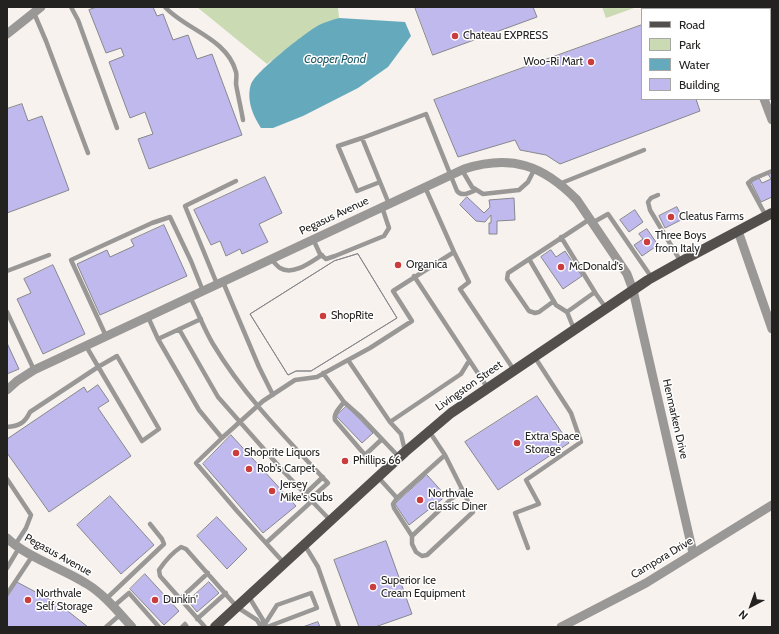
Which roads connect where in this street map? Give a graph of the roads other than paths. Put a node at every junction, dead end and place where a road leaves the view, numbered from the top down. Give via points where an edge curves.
1 (71, 7) edge
2 (165, 7) edge
3 (38, 10) edge
4 (7, 34) edge
5 (764, 100) edge
6 (244, 120) dead end
7 (772, 120) edge
8 (117, 128) dead end
9 (362, 138) junction
10 (644, 150) dead end
11 (88, 153) dead end
12 (535, 168) junction
13 (462, 170) junction
14 (772, 171) edge
15 (450, 175) junction
16 (236, 181) dead end
17 (380, 182) junction
18 (559, 184) junction
19 (425, 187) junction
20 (476, 190) junction
21 (658, 195) dead end
22 (386, 205) junction
23 (769, 215) edge
24 (591, 221) junction
25 (738, 231) junction
26 (561, 237) junction
27 (313, 239) junction
28 (454, 252) junction
29 (48, 255) dead end
30 (322, 255) junction
31 (271, 259) junction
32 (529, 259) junction
33 (681, 262) junction
34 (7, 271) edge
35 (414, 276) junction
36 (652, 278) junction
37 (220, 283) junction
38 (633, 290) junction
39 (203, 291) junction
40 (595, 292) junction
41 (190, 297) junction
42 (554, 301) junction
43 (606, 308) junction
44 (7, 312) edge
45 (567, 312) junction
46 (148, 317) junction
47 (201, 319) junction
48 (771, 324) edge
49 (179, 329) junction
50 (574, 329) junction
51 (106, 336) junction
52 (158, 339) junction
53 (86, 346) junction
54 (534, 356) junction
55 (348, 360) junction
56 (469, 361) junction
57 (98, 367) junction
58 (34, 370) junction
59 (514, 370) junction
60 (323, 373) junction
61 (487, 387) junction
62 (7, 390) edge
63 (273, 395) junction
64 (344, 402) junction
65 (257, 406) junction
66 (240, 422) junction
67 (390, 422) junction
68 (7, 427) edge
69 (429, 431) junction
70 (222, 438) junction
71 (382, 439) junction
72 (402, 455) junction
73 (445, 455) junction
74 (323, 477) junction
75 (378, 477) junction
76 (7, 479) edge
77 (462, 489) junction
78 (305, 494) junction
79 (397, 498) junction
80 (311, 500) junction
81 (772, 505) edge
82 (330, 520) junction
83 (150, 524) dead end
84 (412, 536) junction
85 (7, 538) edge
86 (266, 543) junction
87 (304, 544) junction
88 (17, 546) junction
89 (528, 548) dead end
90 (693, 553) junction
91 (33, 555) junction
92 (284, 563) junction
93 (7, 568) edge
94 (208, 573) junction
95 (226, 593) junction
96 (7, 594) edge
97 (249, 596) junction
98 (106, 599) junction
99 (180, 599) junction
100 (114, 606) junction
101 (238, 607) junction
102 (198, 619) junction
103 (125, 622) edge
104 (106, 627) edge
105 (159, 627) edge
106 (182, 627) edge
107 (187, 627) edge
108 (205, 627) edge
109 (215, 627) edge
110 (262, 627) edge
111 (266, 627) edge
112 (339, 627) edge
113 (561, 627) edge

1 - 8 lane
2 - 6 lane via 172,15 216,43 228,54 237,72 236,82
3 - 4 street
3 - 11 lane via 46,41
5 - 7 street
9 - 15 lane via 426,114
9 - 17 lane
9 - 17 lane via 338,146 357,191
10 - 18 lane
12 - 13 street, Pegasus Avenue via 492,162
12 - 18 street, Pegasus Avenue
12 - 20 lane via 528,182 519,190 482,194
13 - 15 street, Pegasus Avenue
13 - 20 lane
14 - 23 lane via 748,183
15 - 19 street, Pegasus Avenue
15 - 20 lane via 459,193 466,194
16 - 37 lane via 185,206
17 - 22 lane
18 - 24 street, Pegasus Avenue via 577,200
19 - 22 street, Pegasus Avenue
19 - 28 lane
21 - 33 lane via 648,202 650,210
22 - 27 street, Pegasus Avenue
22 - 30 lane via 389,228 384,236 326,259
23 - 25 main road, Livingston Street
24 - 26 lane
24 - 36 lane via 608,214
24 - 38 street, Pegasus Avenue via 627,274
25 - 33 main road, Livingston Street
25 - 48 street
26 - 32 lane
26 - 40 lane
27 - 30 lane
27 - 31 street, Pegasus Avenue
28 - 35 lane
28 - 59 lane via 469,282 460,290
29 - 34 lane
30 - 31 lane via 304,266 289,271 279,268
31 - 37 street, Pegasus Avenue
32 - 42 lane
32 - 42 lane via 508,273 507,279 529,311 539,312
33 - 36 main road, Livingston Street
35 - 55 lane via 392,291 412,321
35 - 56 lane
36 - 38 main road, Livingston Street
37 - 39 street, Pegasus Avenue
37 - 63 lane
38 - 43 main road, Livingston Street
38 - 90 street, Henmarken Drive
39 - 41 street, Pegasus Avenue
39 - 51 lane via 170,217 71,260
40 - 43 lane
40 - 45 lane
41 - 46 street, Pegasus Avenue
41 - 47 lane
42 - 45 lane
43 - 50 main road, Livingston Street
44 - 58 lane
45 - 50 lane
46 - 51 street, Pegasus Avenue
46 - 52 lane
47 - 49 lane
47 - 65 lane via 213,344
49 - 52 lane
49 - 66 lane via 218,397
50 - 54 main road, Livingston Street
51 - 53 street, Pegasus Avenue
52 - 70 lane via 199,410
53 - 57 lane
53 - 58 street, Pegasus Avenue
54 - 59 main road, Livingston Street
54 - 89 lane via 571,413 581,442 526,480 539,504 515,513
55 - 60 lane
55 - 67 lane
56 - 61 lane
56 - 67 lane via 461,374
57 - 57 lane via 142,441 160,429 117,356
57 - 68 lane via 30,412 19,426
58 - 62 street, Pegasus Avenue
59 - 61 main road, Livingston Street
60 - 63 lane via 317,377 295,380
60 - 64 lane
61 - 69 main road, Livingston Street
63 - 65 lane
64 - 71 lane
64 - 71 lane via 334,417 335,420 365,455
65 - 66 lane
65 - 74 lane
66 - 70 lane
66 - 78 lane
67 - 72 lane via 401,434
69 - 72 main road, Livingston Street
69 - 73 lane
70 - 86 lane via 196,463
71 - 72 lane
72 - 75 main road, Livingston Street
73 - 77 lane
73 - 79 lane
74 - 78 lane
74 - 80 lane via 328,483
75 - 79 lane
75 - 82 main road, Livingston Street
76 - 88 lane via 31,516
77 - 84 lane
77 - 84 lane via 473,512 428,554 422,556 416,552
78 - 80 lane
79 - 84 lane via 393,504 394,508
80 - 82 lane
80 - 86 lane
81 - 90 street, Campora Drive
82 - 87 main road, Livingston Street
83 - 98 lane via 164,544
85 - 88 street, Pegasus Avenue
86 - 92 lane
87 - 92 main road, Livingston Street
87 - 112 lane via 318,567
88 - 91 street, Pegasus Avenue
88 - 93 lane
90 - 113 street, Campora Drive via 646,583
91 - 96 lane
91 - 98 street, Pegasus Avenue via 89,585
92 - 97 main road, Livingston Street
94 - 95 lane
94 - 99 lane
94 - 99 lane via 186,549 181,547 176,550 159,570 160,576
95 - 101 lane
95 - 102 lane
97 - 101 main road, Livingston Street
97 - 110 lane via 263,620
98 - 100 street, Pegasus Avenue
99 - 102 lane
100 - 103 street, Pegasus Avenue
100 - 105 lane via 129,593
101 - 109 main road, Livingston Street
101 - 110 lane via 257,620
102 - 108 lane
103 - 104 lane
106 - 107 lane via 185,624
110 - 111 lane via 277,605 311,593 316,608

